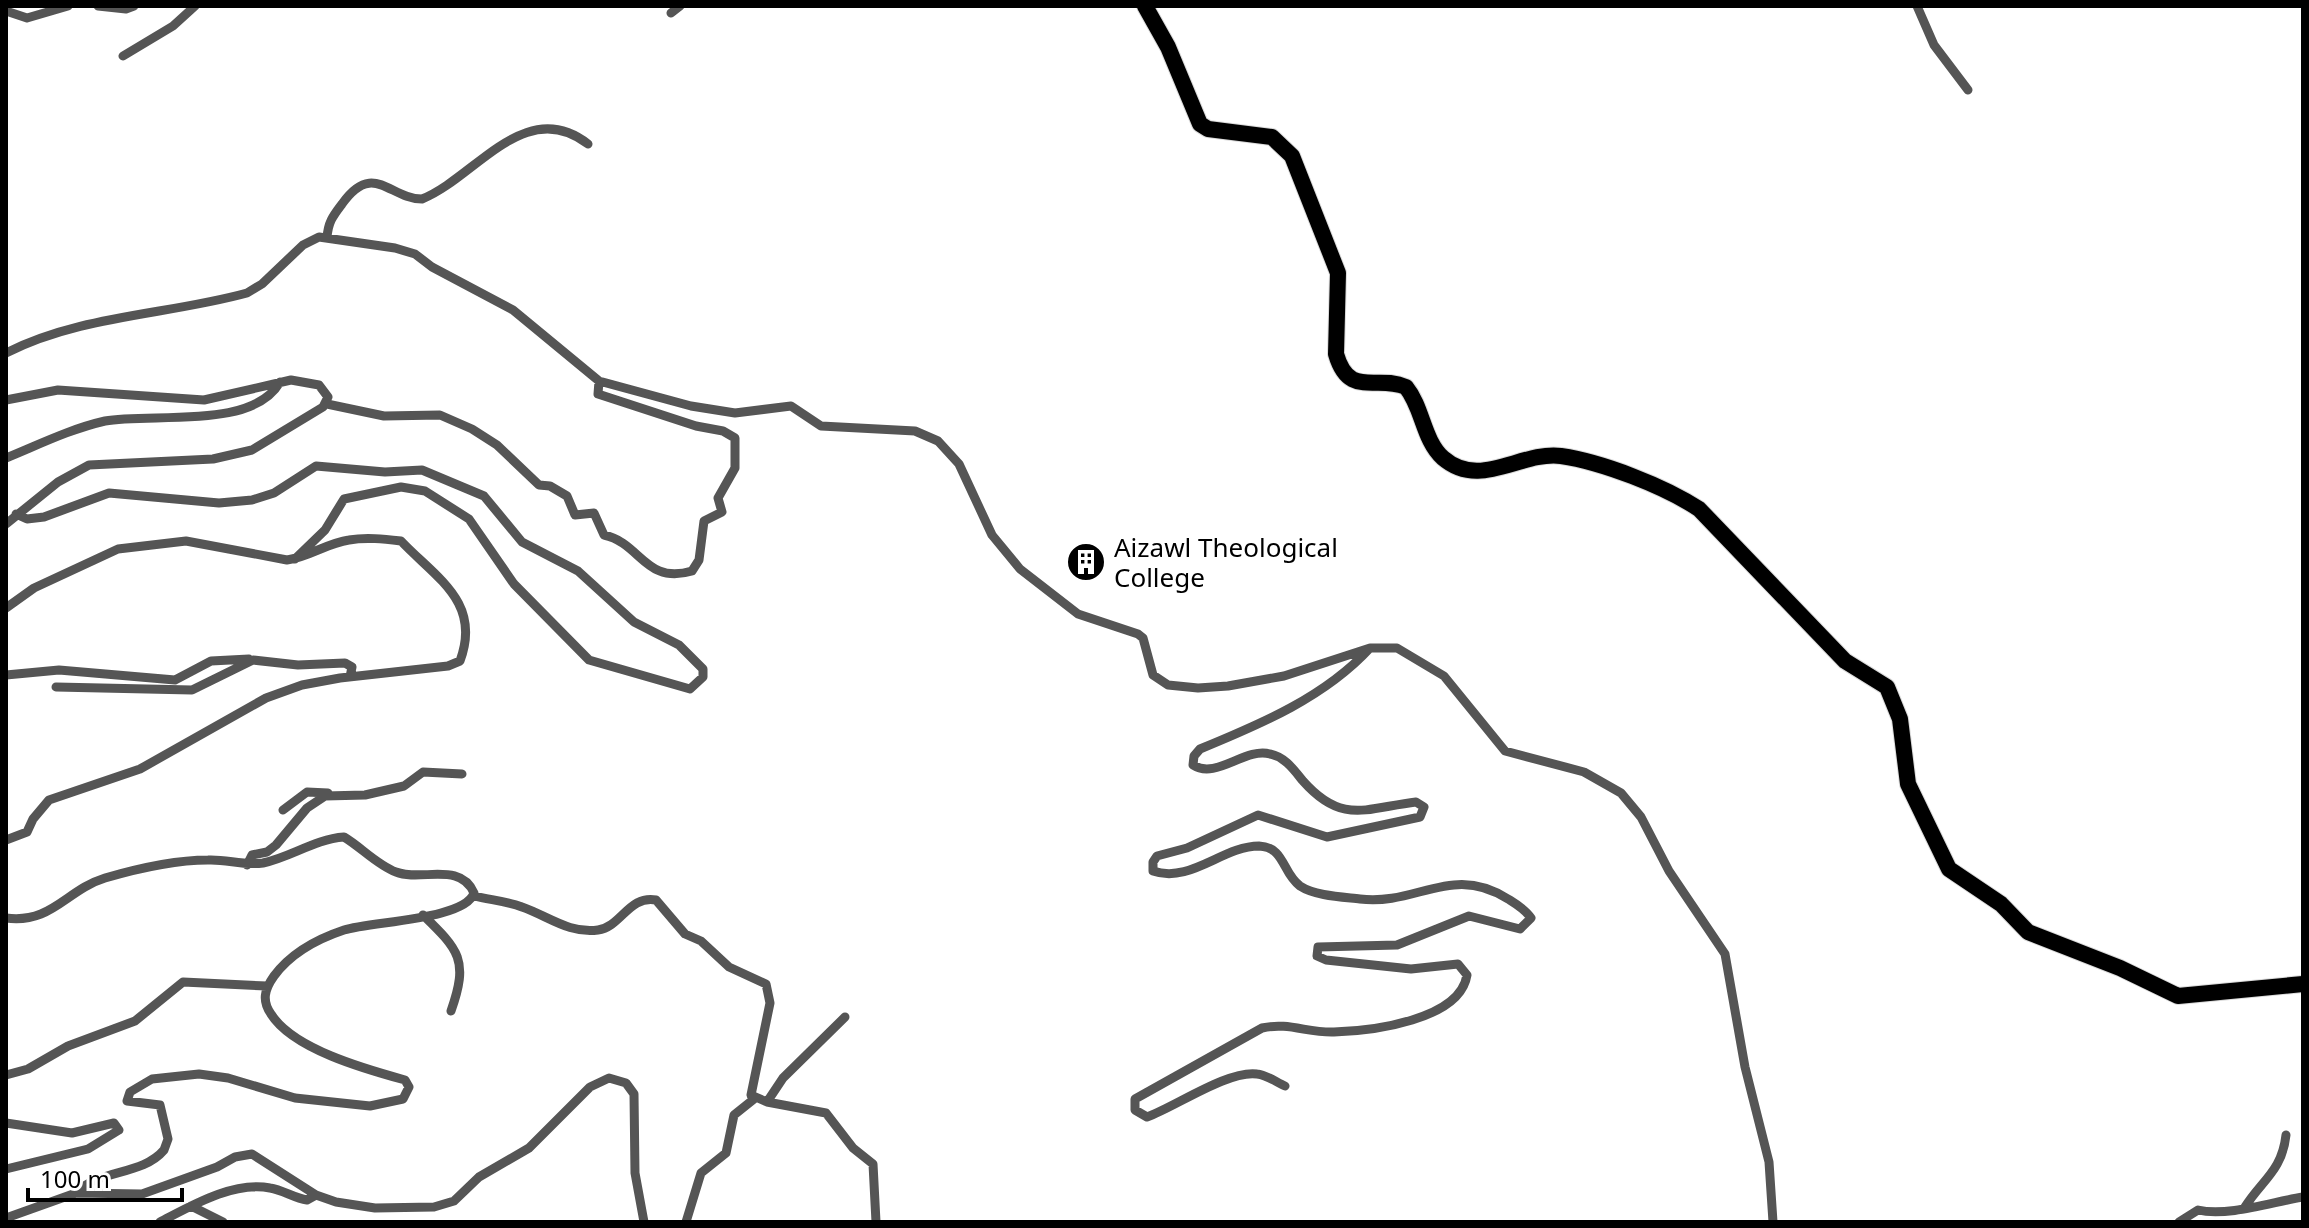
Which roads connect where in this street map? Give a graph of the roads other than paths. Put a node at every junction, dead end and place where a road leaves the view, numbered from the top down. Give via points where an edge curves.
1 (68, 6) edge
2 (98, 6) edge
3 (134, 6) edge
4 (195, 6) edge
5 (680, 6) edge
6 (1145, 6) edge
7 (1917, 6) edge
8 (6, 11) edge
9 (671, 13) dead end
10 (123, 56) dead end
11 (1968, 90) dead end
12 (588, 144) dead end
13 (327, 238) junction
14 (6, 353) edge
15 (599, 381) junction
16 (280, 382) junction
17 (6, 400) edge
18 (327, 404) junction
19 (6, 458) edge
20 (16, 514) junction
21 (6, 524) edge
22 (295, 559) junction
23 (6, 608) edge
24 (1370, 648) junction
25 (253, 660) junction
26 (6, 675) edge
27 (350, 677) junction
28 (56, 687) dead end
29 (462, 774) dead end
30 (335, 795) junction
31 (283, 810) dead end
32 (6, 840) edge
33 (247, 865) junction
34 (474, 896) junction
35 (423, 915) junction
36 (6, 918) edge
37 (2303, 984) edge
38 (267, 986) junction
39 (451, 1011) dead end
40 (845, 1017) dead end
41 (6, 1075) edge
42 (1285, 1086) dead end
43 (754, 1099) junction
44 (767, 1102) junction
45 (6, 1123) edge
46 (2286, 1135) dead end
47 (6, 1169) edge
48 (76, 1193) junction
49 (316, 1195) junction
50 (2303, 1197) edge
51 (191, 1206) junction
52 (2245, 1207) junction
53 (6, 1218) edge
54 (160, 1222) edge
55 (223, 1222) edge
56 (644, 1222) edge
57 (686, 1222) edge
58 (876, 1222) edge
59 (1773, 1222) edge
60 (2179, 1222) edge

1 - 8 street via 27,18
2 - 3 street
4 - 10 street
5 - 9 street
6 - 37 highway via 1200,124 1272,137 1292,156 1338,273 1339,365 1355,380 1406,387 1444,458 1457,467 1488,472 1559,456 1646,483 1699,509 1845,661 1887,687 1900,719 1908,784 1949,869 2001,904 2035,936 2178,996
7 - 11 street via 1934,45
12 - 13 street via 554,128 518,136 422,199 385,185 360,186 327,223
13 - 14 street via 303,245 247,293 123,315
13 - 15 street via 415,254 513,310
15 - 18 street via 598,394 735,438 735,468 718,498 722,512 704,521 699,560 692,571 681,575 652,570 621,540 604,535 594,513 575,515 562,492 527,477 497,445 472,429 440,415 384,416
15 - 24 street via 691,406 747,413 791,406 821,426 904,429 938,441 959,464 992,535 1020,569 1078,614 1138,634 1153,675 1168,685 1198,688 1284,676
16 - 17 street via 204,400 58,390
16 - 18 street via 319,385
16 - 19 street via 259,399 219,415 108,421
18 - 20 street via 252,450 213,459 89,465
20 - 21 street
20 - 22 street via 44,517 109,493 219,503 252,500 274,493 316,466 422,470 484,496 522,542 578,571 634,622 687,651 703,669 703,677 690,689 589,660 514,584 469,519 425,491 401,487 344,499 325,530
22 - 23 street via 186,541 118,549 34,588
22 - 27 street via 346,540 401,541 463,608 466,640 460,661 437,669
24 - 42 street via 1351,668 1290,708 1200,749 1193,765 1206,770 1268,753 1285,761 1329,806 1373,810 1416,802 1424,807 1420,817 1327,837 1258,815 1157,856 1153,871 1172,873 1261,846 1277,852 1293,880 1315,891 1363,900 1476,883 1531,918 1520,929 1469,916 1397,945 1318,947 1317,956 1326,960 1411,969 1458,964 1467,975 1465,985 1421,1019 1333,1032 1281,1023 1262,1028 1135,1099 1135,1110 1147,1117 1250,1073
24 - 59 street via 1397,648 1435,669 1505,751 1584,772 1621,793 1641,817 1669,871 1713,931 1730,968 1745,1067 1769,1162
25 - 26 street via 218,659 175,680 59,670
25 - 27 street via 345,663 352,667
25 - 28 street via 192,690
27 - 32 street via 266,698 140,769 49,800 27,832
29 - 30 street via 423,772 404,786
30 - 31 street via 307,792
30 - 33 street via 311,804 283,838 267,852 252,855
33 - 34 street via 344,837 388,869 409,877 454,875 470,885
33 - 36 street via 208,860 125,873 82,888 35,919
34 - 35 street via 462,908
34 - 43 street via 592,930 606,928 635,903 658,901 682,932 769,988 751,1091
35 - 38 street via 344,930 307,945
35 - 39 street via 454,945 460,960 460,985
38 - 41 street via 183,982 135,1021
38 - 48 street via 265,1007 277,1025 332,1056 405,1080 407,1095 370,1106 279,1095 215,1075 152,1079 130,1092 127,1101 160,1105 168,1139 164,1150
40 - 44 street via 783,1078
43 - 44 street
43 - 57 street via 734,1115 726,1153 701,1173
44 - 58 street via 826,1113 853,1148 870,1160
45 - 47 street via 72,1133 114,1123 119,1130 88,1149
46 - 52 street via 2269,1181 2258,1187
48 - 49 street via 142,1194 252,1154
48 - 53 street
49 - 51 street via 299,1199 261,1187
49 - 56 street via 375,1208 434,1207 454,1201 479,1177 529,1148 590,1087 609,1078 626,1083 634,1094 635,1173
50 - 52 street
51 - 54 street
51 - 55 street
52 - 60 street via 2220,1214 2198,1210

